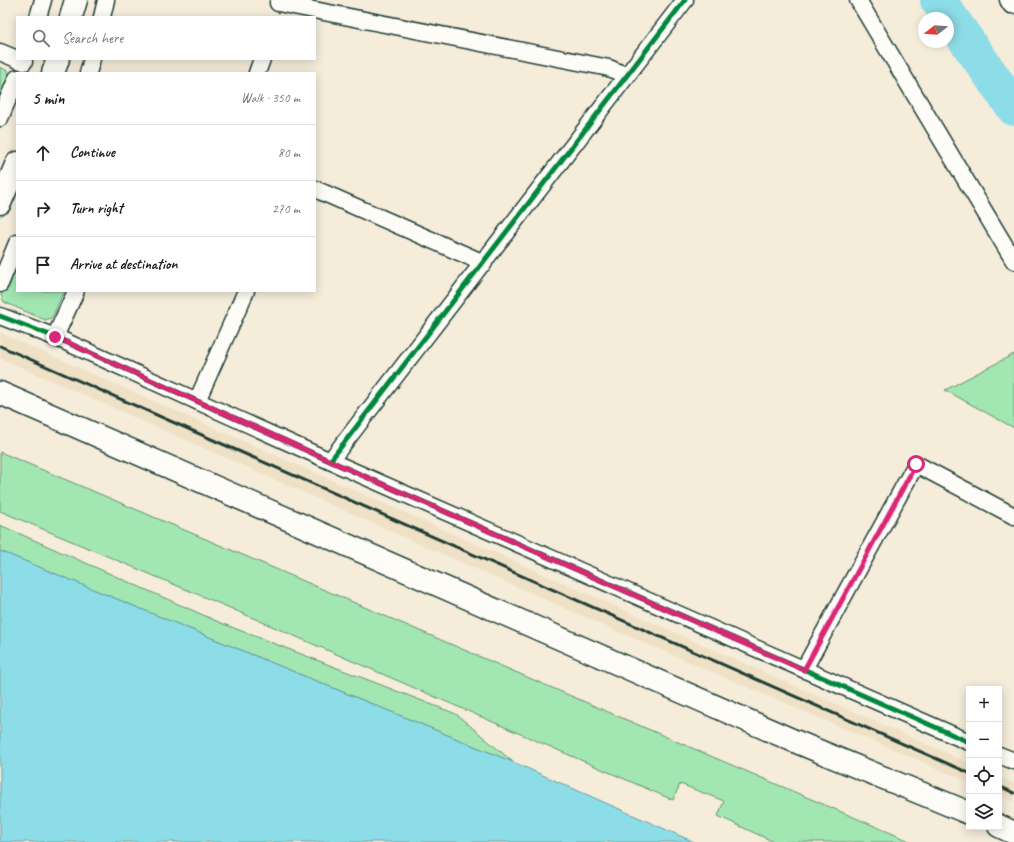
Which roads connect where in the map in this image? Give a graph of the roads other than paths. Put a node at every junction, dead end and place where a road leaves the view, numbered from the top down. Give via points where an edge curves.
1 (43, 0) edge
2 (106, 0) edge
3 (685, 0) edge
4 (858, 0) edge
5 (1008, 0) edge
6 (1014, 5) edge
7 (277, 7) edge
8 (38, 16) edge
9 (102, 16) edge
10 (0, 52) edge
11 (58, 60) edge
12 (92, 60) edge
13 (262, 60) edge
14 (22, 65) edge
15 (53, 72) edge
16 (88, 72) edge
17 (258, 72) edge
18 (627, 76) junction
19 (16, 80) edge
20 (0, 118) edge
21 (16, 165) edge
22 (316, 189) edge
23 (0, 203) edge
24 (16, 245) edge
25 (1014, 261) edge
26 (484, 263) junction
27 (0, 284) edge
28 (76, 292) edge
29 (246, 292) edge
30 (0, 316) edge
31 (55, 337) junction
32 (0, 393) edge
33 (197, 401) junction
34 (330, 461) junction
35 (1014, 516) edge
36 (804, 670) junction
37 (966, 741) edge
38 (1002, 756) edge
39 (1014, 761) edge
40 (966, 812) edge
41 (1002, 827) edge
42 (1014, 833) edge

1 - 8 street
2 - 9 street
3 - 18 street
4 - 25 street
5 - 6 street
7 - 18 street via 608,68
10 - 14 street
11 - 15 street
12 - 16 street
13 - 17 street
18 - 26 street
19 - 20 street
21 - 23 street
22 - 26 street
24 - 27 street
26 - 34 street
28 - 31 street
29 - 33 street
30 - 31 street
31 - 33 street
32 - 40 street via 792,740
33 - 34 street
34 - 36 street
35 - 36 street via 916,464
36 - 37 street
38 - 39 street
41 - 42 street

